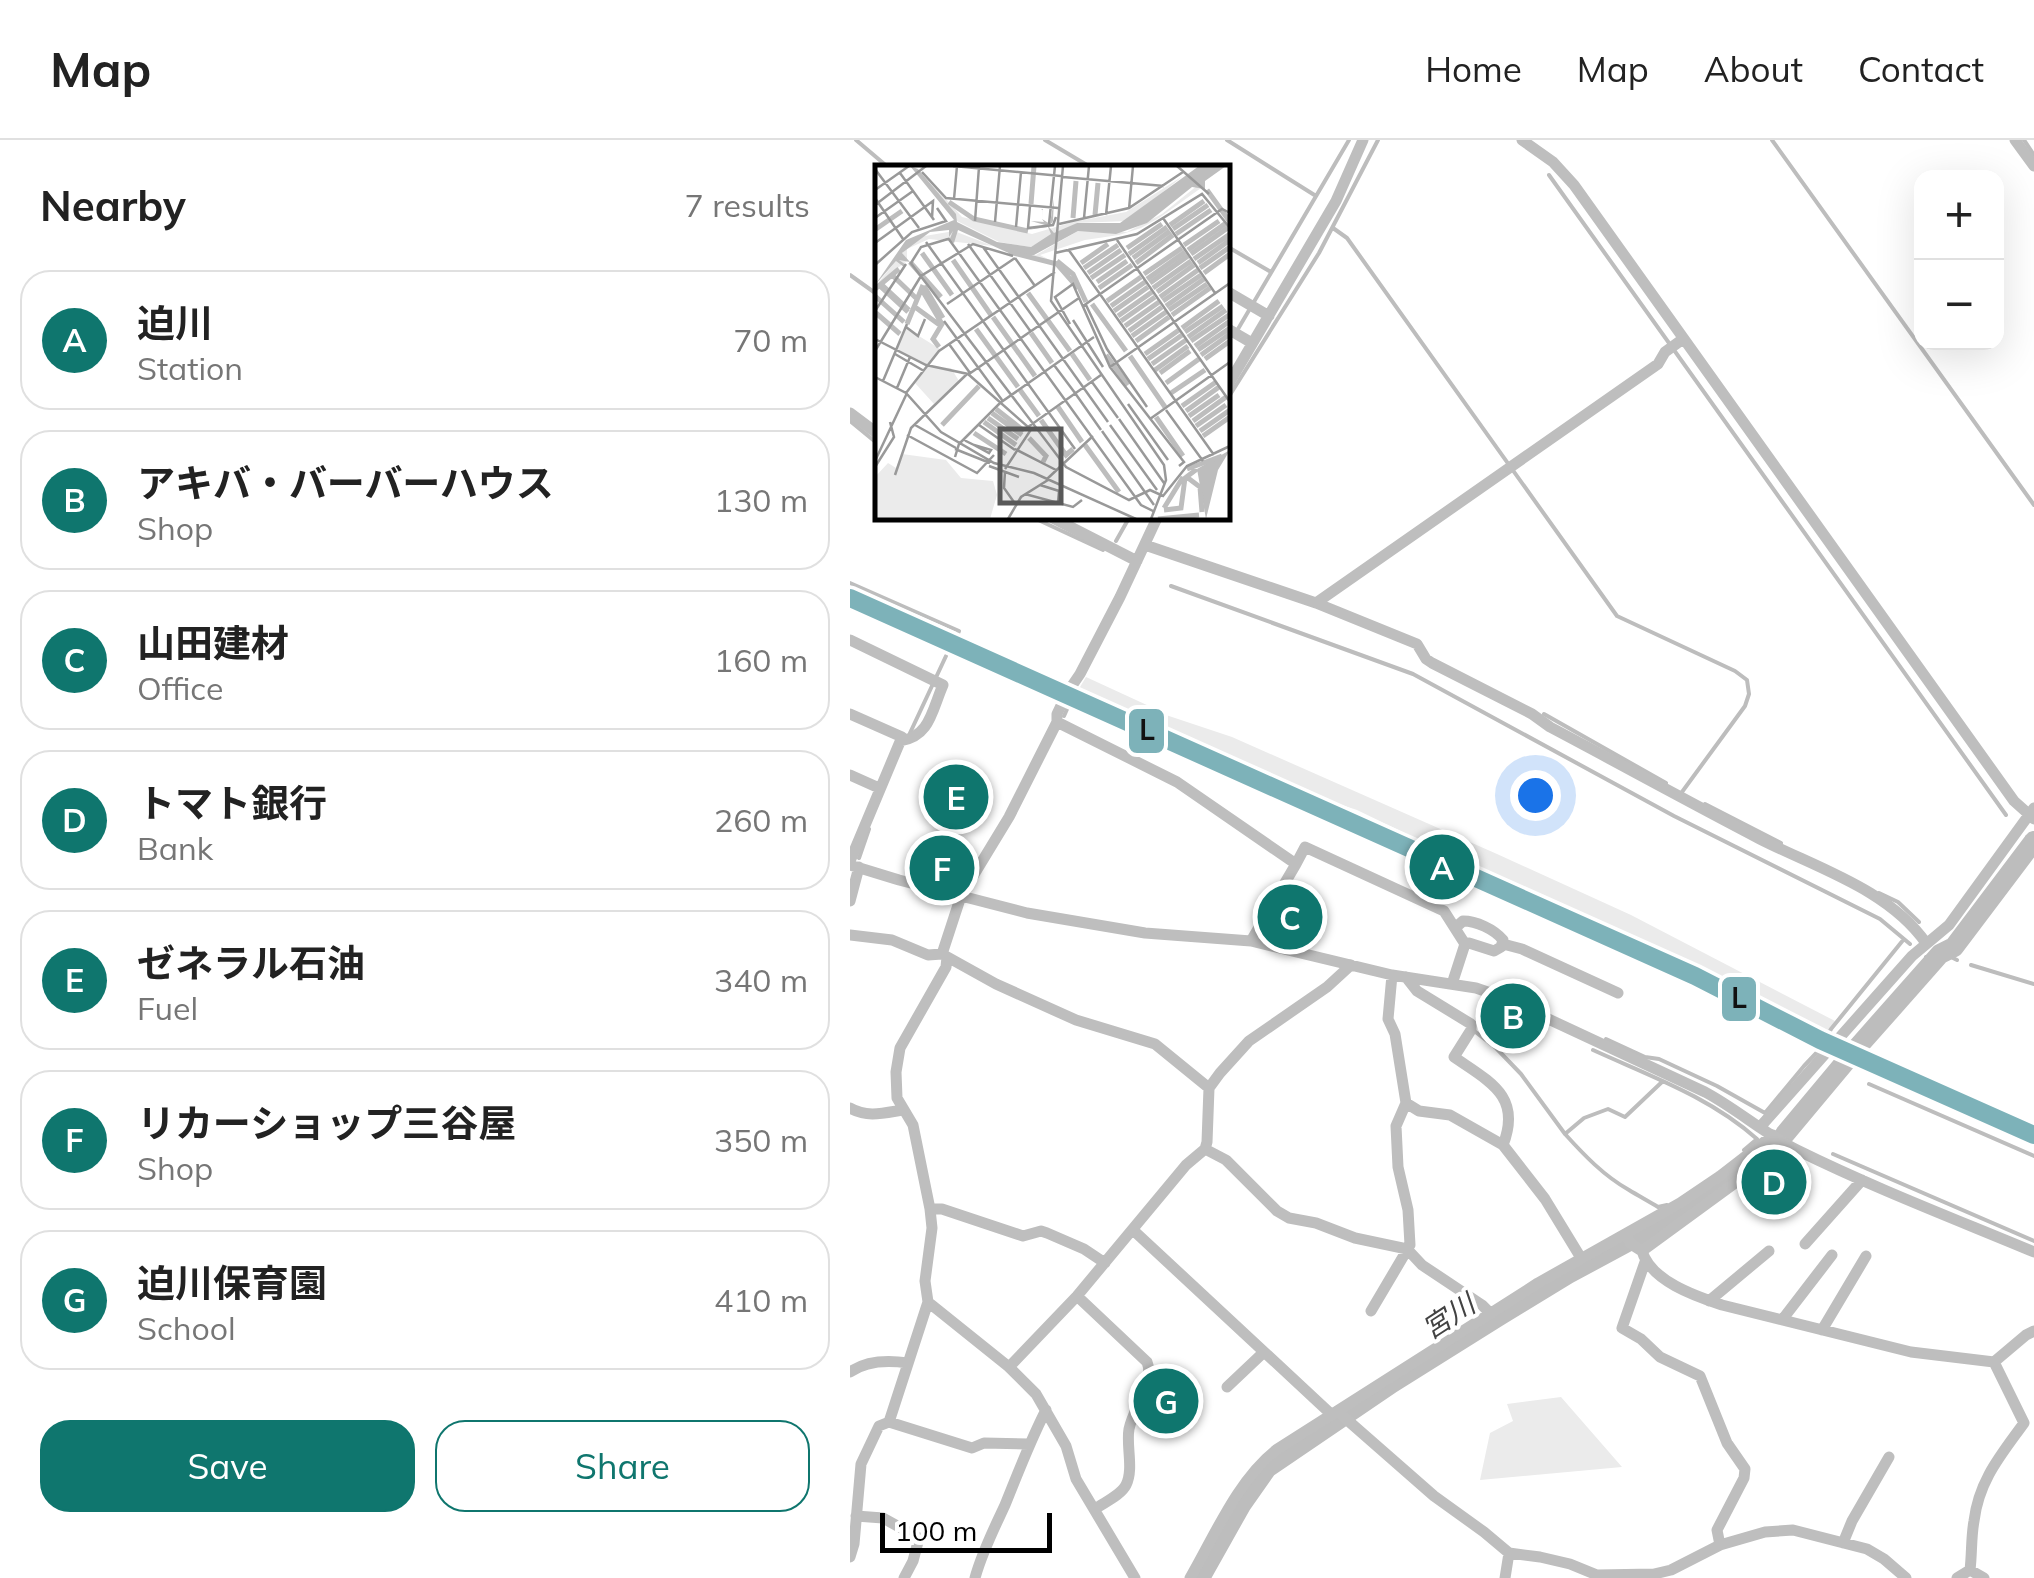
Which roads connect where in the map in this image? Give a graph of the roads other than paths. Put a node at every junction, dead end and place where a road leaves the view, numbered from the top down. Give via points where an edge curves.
1 (1363, 140) edge
2 (2016, 140) edge
3 (1528, 142) edge
4 (2034, 166) edge
5 (1230, 293) edge
6 (1269, 316) junction
7 (1232, 332) edge
8 (1252, 343) junction
9 (1676, 344) junction
10 (1230, 382) edge
11 (850, 413) edge
12 (875, 432) edge
13 (1056, 520) edge
14 (1156, 520) edge
15 (1145, 545) junction
16 (1137, 560) junction
17 (1316, 604) junction
18 (850, 640) edge
19 (850, 714) edge
20 (1058, 722) junction
21 (905, 740) junction
22 (850, 775) edge
23 (879, 788) junction
24 (2032, 815) edge
25 (855, 834) edge
26 (853, 864) edge
27 (1296, 864) junction
28 (961, 896) junction
29 (850, 901) edge
30 (1455, 928) junction
31 (850, 935) edge
32 (1251, 941) junction
33 (1926, 942) junction
34 (1464, 944) junction
35 (1502, 944) junction
36 (945, 956) junction
37 (1351, 965) junction
38 (1392, 975) junction
39 (1406, 977) junction
40 (1452, 984) junction
41 (1618, 992) dead end
42 (1208, 1088) junction
43 (1406, 1103) junction
44 (850, 1108) edge
45 (903, 1110) junction
46 (1761, 1126) junction
47 (1773, 1135) junction
48 (1503, 1145) junction
49 (1788, 1145) junction
50 (1205, 1149) junction
51 (1862, 1180) junction
52 (930, 1209) junction
53 (1133, 1230) junction
54 (1805, 1244) dead end
55 (1634, 1246) junction
56 (1407, 1249) junction
57 (1769, 1251) dead end
58 (2034, 1252) edge
59 (1832, 1256) dead end
60 (1866, 1256) dead end
61 (1581, 1258) junction
62 (1105, 1263) junction
63 (1078, 1296) junction
64 (1710, 1301) junction
65 (928, 1302) junction
66 (1371, 1311) dead end
67 (1491, 1314) junction
68 (1782, 1320) junction
69 (1822, 1330) junction
70 (2034, 1331) edge
71 (1264, 1352) junction
72 (908, 1362) junction
73 (1994, 1362) junction
74 (1009, 1367) junction
75 (850, 1372) edge
76 (1226, 1387) dead end
77 (1046, 1410) junction
78 (1339, 1415) junction
79 (889, 1422) junction
80 (1028, 1444) junction
81 (1888, 1457) dead end
82 (1095, 1509) junction
83 (856, 1516) junction
84 (1843, 1543) junction
85 (1720, 1545) junction
86 (1508, 1553) junction
87 (850, 1558) edge
88 (1970, 1570) junction
89 (904, 1578) edge
90 (974, 1578) edge
91 (1136, 1578) edge
92 (1190, 1578) edge
93 (1505, 1578) edge
94 (1906, 1578) edge
95 (1957, 1578) edge
96 (1984, 1578) edge

1 - 6 street
2 - 4 street
3 - 9 street via 1574,185
5 - 6 street
6 - 8 street
7 - 8 street
8 - 10 street
9 - 17 street via 1658,364
9 - 24 street via 2014,801
11 - 12 street
13 - 16 street
14 - 15 street
15 - 16 street
15 - 17 street
16 - 20 street via 1066,693
17 - 33 street via 1416,644 1432,663 1887,903
18 - 21 street via 943,684 922,733
19 - 21 street
20 - 27 street via 1177,782
20 - 28 street
21 - 23 street
22 - 23 street
23 - 25 street
24 - 33 street via 1942,933
25 - 26 street
26 - 28 street
26 - 29 street
27 - 30 street via 1306,847 1444,911
27 - 32 street
28 - 32 street via 1097,926
28 - 36 street
30 - 34 street
30 - 35 street via 1472,921 1496,933
31 - 36 street
32 - 37 street
33 - 46 street
34 - 35 street via 1494,952
34 - 40 street
35 - 41 street
36 - 42 street via 1076,1020 1155,1044
36 - 45 street via 946,967 900,1048 895,1086
37 - 38 street
37 - 42 street via 1249,1041
38 - 39 street
38 - 43 street via 1388,1019
39 - 40 street
39 - 48 street via 1416,991 1471,1024 1454,1057 1508,1105
40 - 46 street via 1499,996 1705,1092
42 - 50 street
43 - 48 street via 1450,1115
43 - 56 street via 1396,1126
44 - 45 street via 871,1115
45 - 52 street via 913,1125
46 - 47 street
47 - 49 street
47 - 55 street
48 - 61 street
49 - 51 street
49 - 55 street
50 - 53 street
50 - 56 street via 1288,1218
51 - 54 street
51 - 58 street
52 - 62 street via 1023,1236 1047,1232
52 - 65 street
53 - 62 street
53 - 71 street
55 - 61 street
55 - 64 street via 1673,1283
55 - 85 street via 1622,1328 1700,1376 1726,1443 1745,1469 1717,1530
56 - 66 street
56 - 67 street
57 - 64 street
59 - 68 street
60 - 69 street
61 - 67 street
62 - 63 street
63 - 74 street
63 - 82 street via 1150,1368 1128,1433 1128,1480
64 - 68 street
65 - 72 street
65 - 74 street
67 - 78 street
68 - 69 street
69 - 73 street via 1911,1352
70 - 73 street
71 - 76 street
71 - 78 street
72 - 75 street via 888,1360
72 - 79 street
73 - 88 street via 2024,1422 1988,1473 1974,1520
74 - 77 street
77 - 80 street
77 - 82 street
78 - 86 street
78 - 92 street via 1260,1463
79 - 80 street via 972,1448 984,1442
79 - 83 street via 879,1426 861,1464
80 - 90 street
81 - 84 street
82 - 91 street
83 - 87 street
83 - 89 street via 883,1518 919,1538
84 - 85 street via 1793,1530
84 - 94 street via 1876,1554
85 - 86 street via 1654,1574 1597,1575
86 - 93 street
88 - 95 street
88 - 96 street

